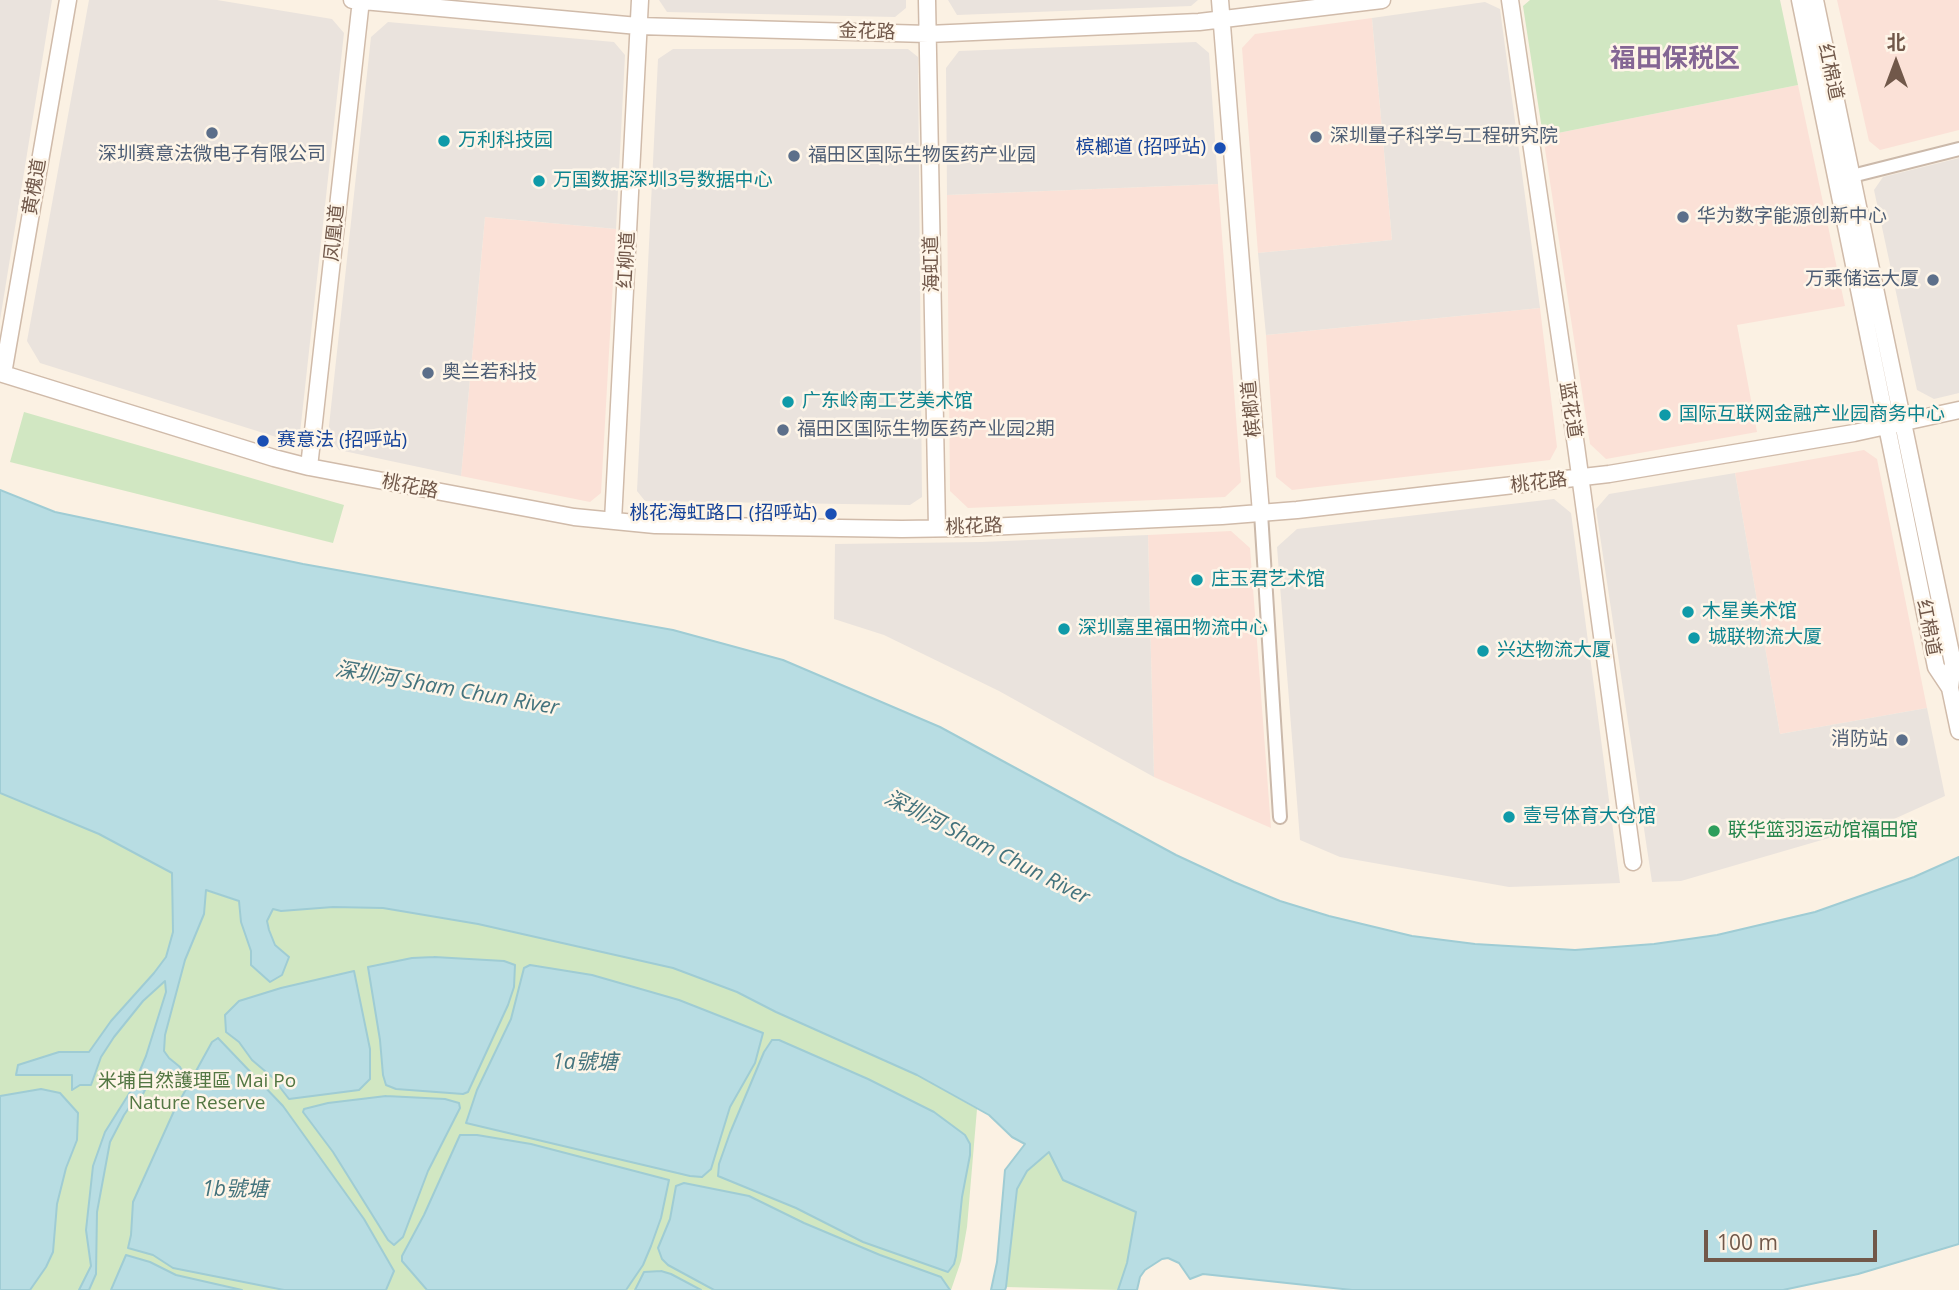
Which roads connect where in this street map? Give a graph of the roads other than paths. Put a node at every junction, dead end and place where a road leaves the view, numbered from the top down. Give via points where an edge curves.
1 (68, 0) edge
2 (358, 0) edge
3 (640, 0) edge
4 (928, 0) edge
5 (1220, 0) edge
6 (1382, 0) edge
7 (1510, 0) edge
8 (1800, 0) edge
9 (1815, 0) edge
10 (1222, 20) junction
11 (638, 26) junction
12 (928, 34) junction
13 (1959, 149) edge
14 (1844, 178) junction
15 (1, 374) edge
16 (1959, 410) edge
17 (1896, 425) junction
18 (309, 467) junction
19 (1580, 478) junction
20 (1261, 513) junction
21 (613, 521) junction
22 (937, 528) junction
23 (1959, 731) edge
24 (1280, 817) dead end
25 (1633, 862) dead end

1 - 15 street, 黄槐道
2 - 11 street, 金花路
2 - 18 street, 凤凰道
3 - 11 street, 红柳道
4 - 12 street, 海虹道
5 - 10 street, 槟榔道
6 - 10 street, 金花路
7 - 19 street, 蓝花道
8 - 14 street, 红棉道
9 - 14 street, 红棉道
10 - 12 street, 金花路
10 - 20 street, 槟榔道
11 - 12 street, 金花路
11 - 21 street, 红柳道
12 - 22 street, 海虹道
13 - 14 street
14 - 17 street, 红棉道
15 - 18 street, 桃花路
16 - 17 street, 桃花路
17 - 19 street, 桃花路
17 - 23 street, 红棉道 via 1953,663 1950,688
18 - 21 street, 桃花路
19 - 20 street, 桃花路
19 - 25 street, 蓝花道
20 - 22 street, 桃花路
20 - 24 street, 槟榔道
21 - 22 street, 桃花路

